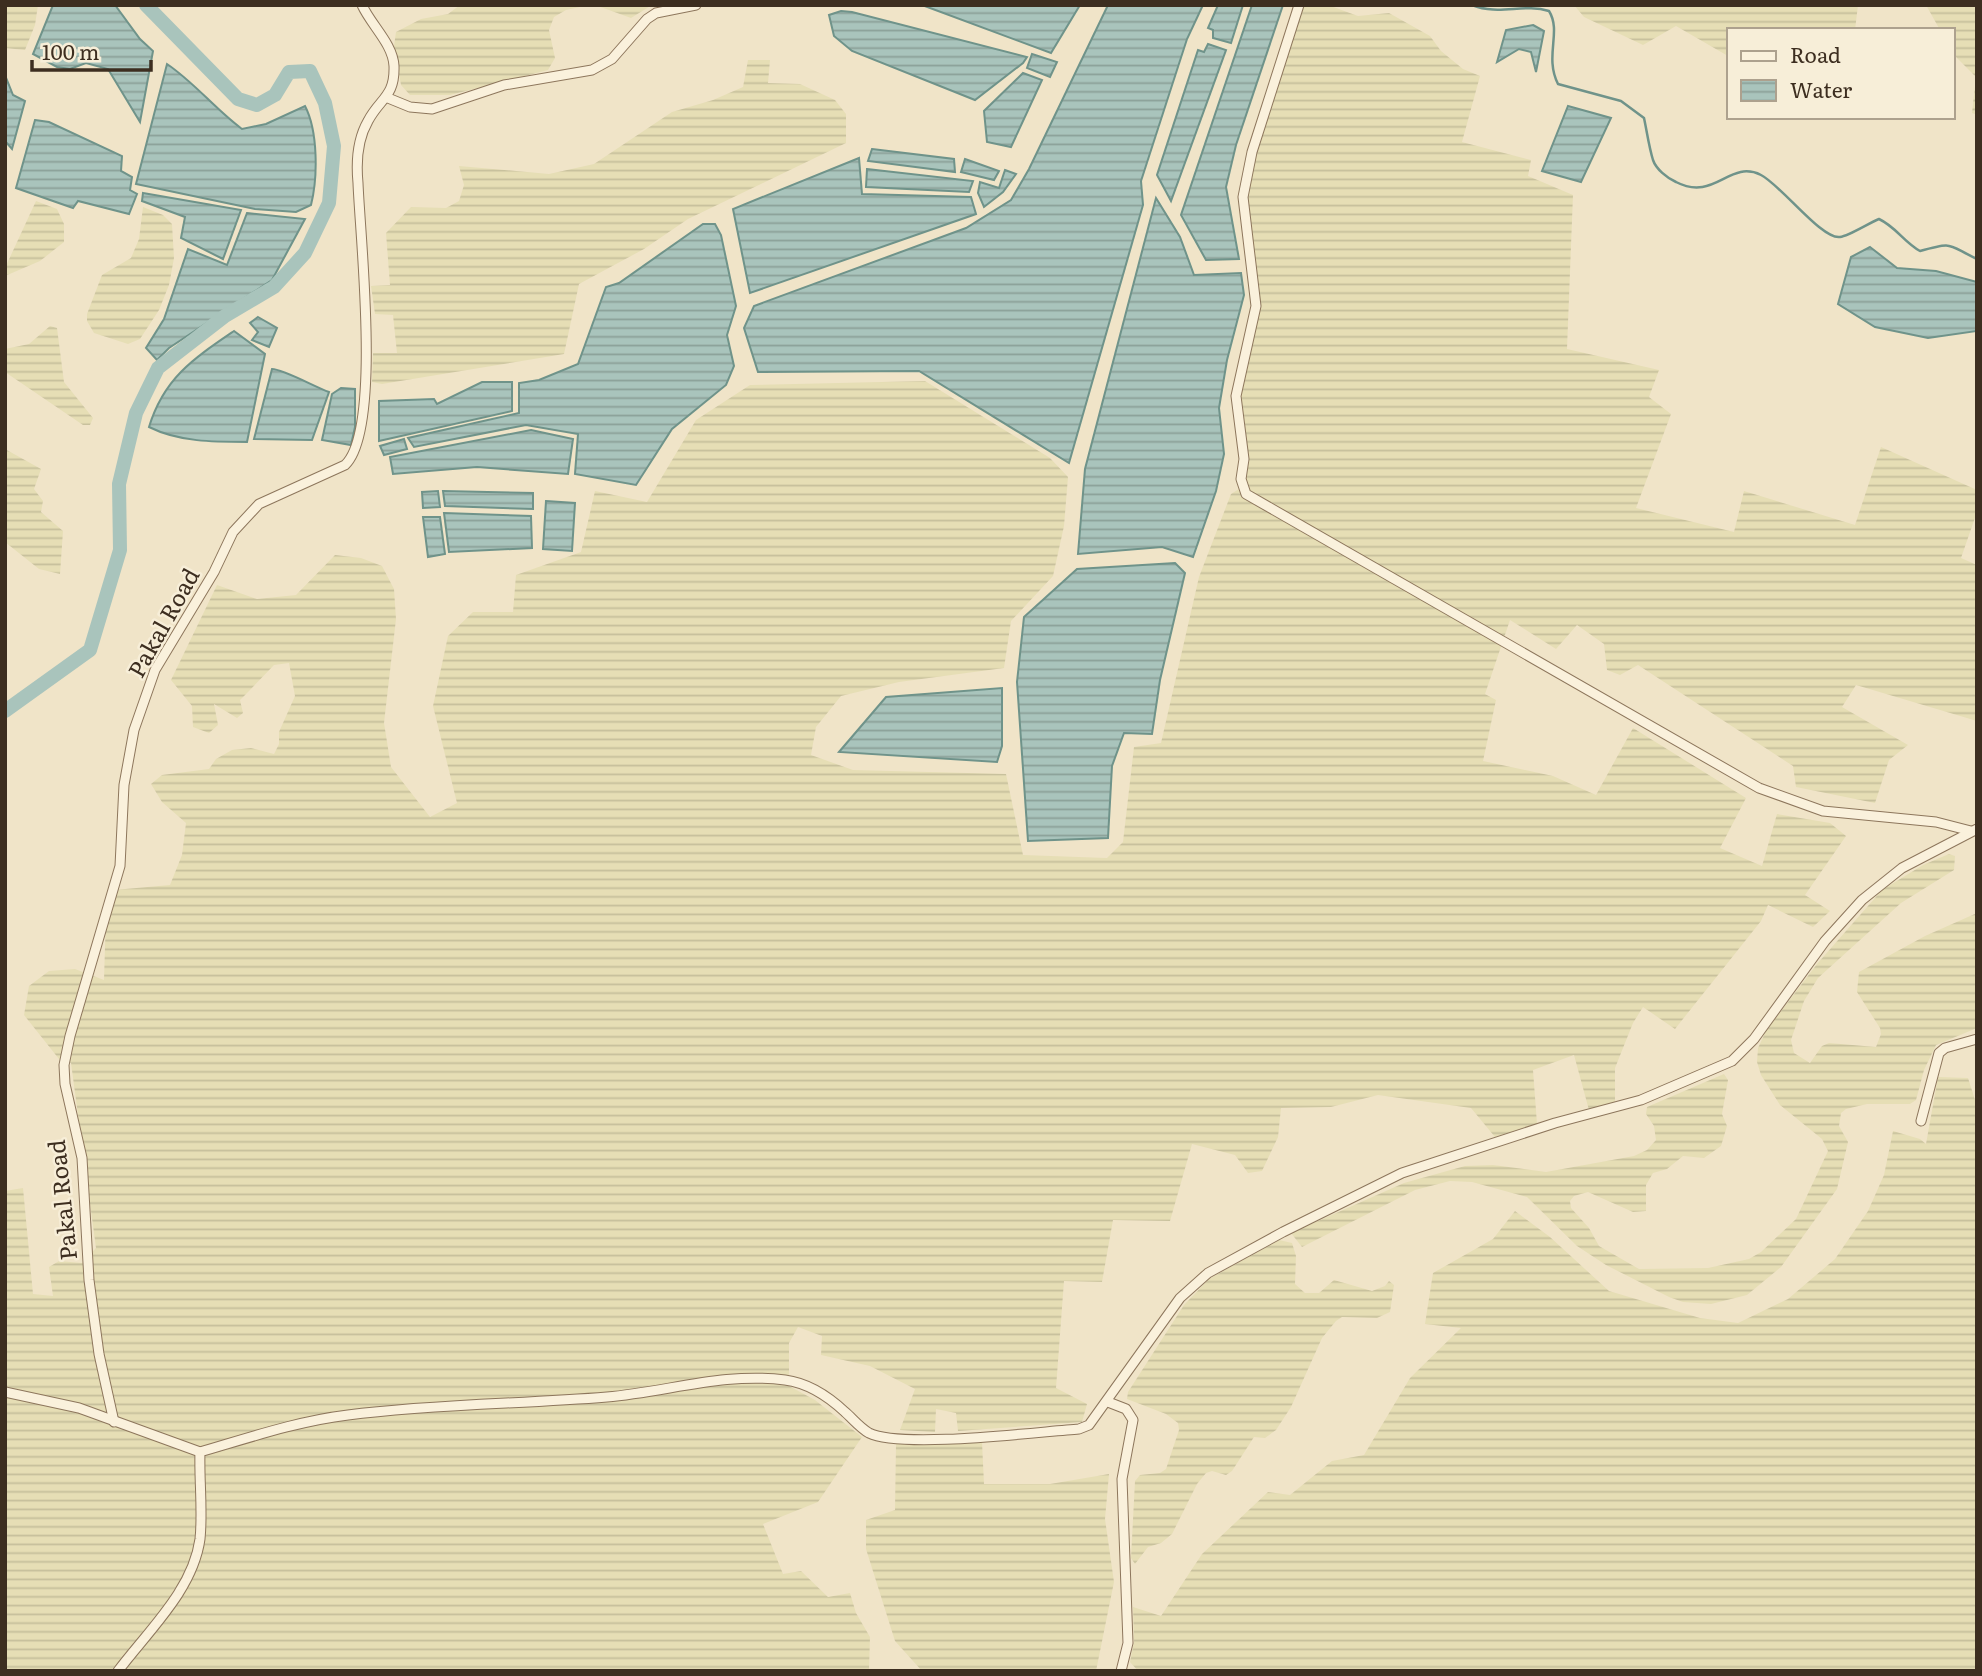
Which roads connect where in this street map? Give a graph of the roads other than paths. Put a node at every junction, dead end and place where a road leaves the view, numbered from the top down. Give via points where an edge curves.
1 (362, 5) edge
2 (695, 5) edge
3 (1299, 5) edge
4 (388, 98) junction
5 (1974, 830) edge
6 (1977, 1039) edge
7 (1921, 1121) dead end
8 (5, 1392) edge
9 (1108, 1402) junction
10 (114, 1422) junction
11 (200, 1452) junction
12 (118, 1671) edge
13 (1121, 1671) edge

1 - 4 street, Pakal Road via 394,60
2 - 4 street via 656,13 612,59 592,70 503,85 432,109
3 - 5 street via 1252,152 1243,197 1256,306 1236,396 1246,494 1759,788 1823,811
4 - 10 street, Pakal Road via 367,122 357,160 367,354 356,451 345,466 259,504 246,516 233,531 155,670 134,730 124,785 120,866 66,1050 65,1084 82,1158 92,1304
5 - 9 street via 1902,867 1862,900 1732,1061 1640,1100 1402,1173 1262,1243 1208,1273 1180,1298
6 - 7 street via 1939,1053
8 - 10 street via 79,1408
9 - 11 street via 1079,1429 920,1440 867,1432 835,1402 810,1387 787,1380 736,1377 609,1397 466,1403 346,1415
9 - 13 street via 1126,1409 1133,1420 1122,1479 1128,1643
10 - 11 street
11 - 12 street via 200,1538 194,1562 186,1582

